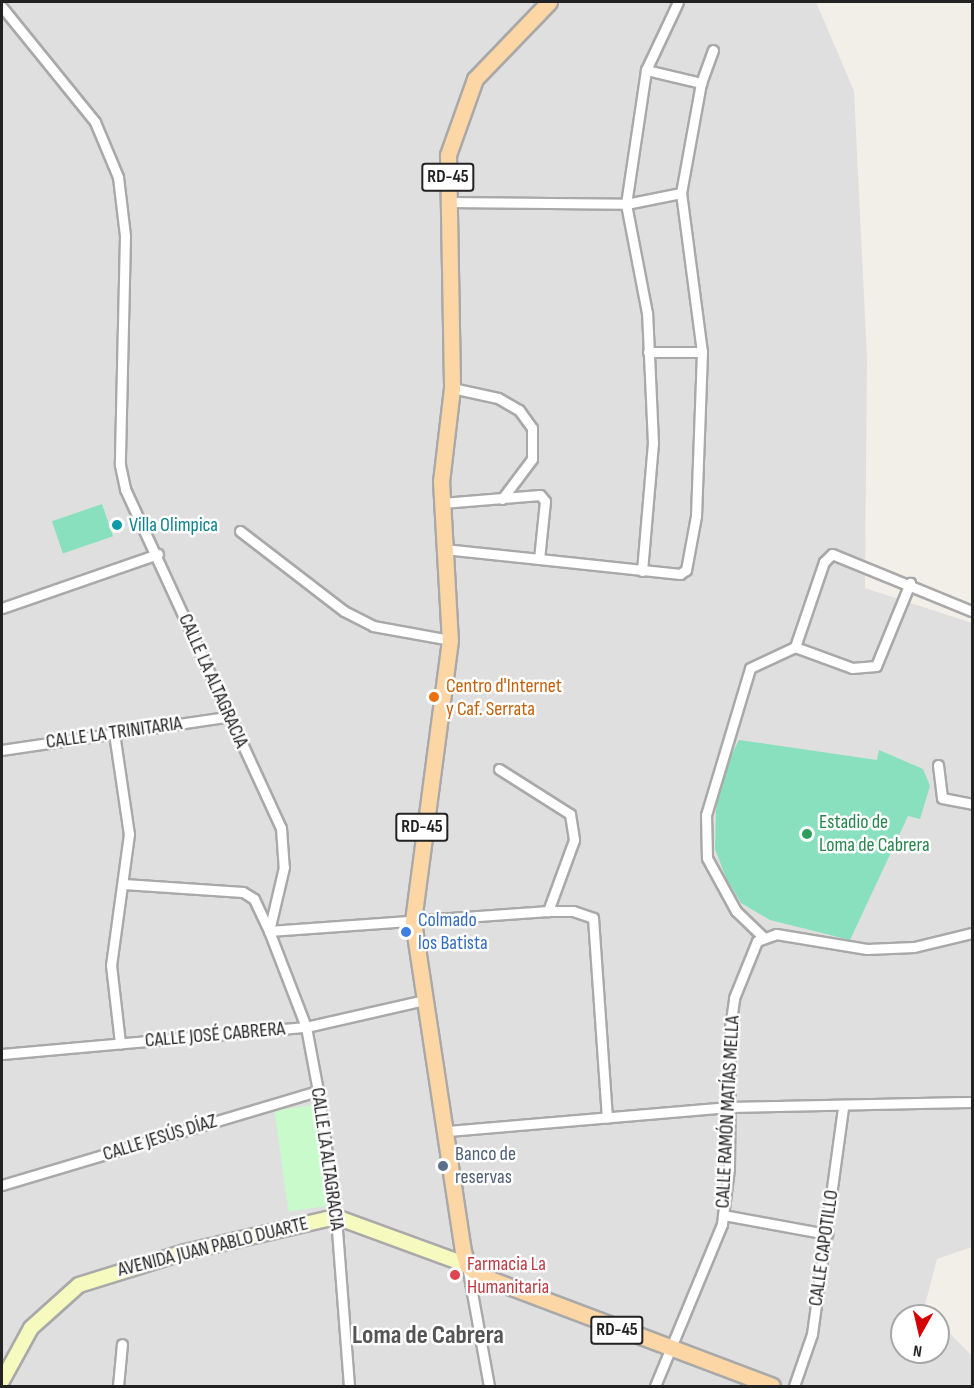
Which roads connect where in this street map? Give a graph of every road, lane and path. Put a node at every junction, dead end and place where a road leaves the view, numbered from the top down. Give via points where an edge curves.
1 (549, 2) edge
2 (678, 2) edge
3 (2, 7) edge
4 (713, 50) dead end
5 (646, 70) junction
6 (701, 83) junction
7 (681, 193) junction
8 (447, 202) junction
9 (626, 204) junction
10 (648, 352) junction
11 (702, 352) junction
12 (453, 388) junction
13 (502, 499) junction
14 (442, 502) junction
15 (240, 531) dead end
16 (444, 549) junction
17 (158, 554) junction
18 (538, 559) junction
19 (642, 571) junction
20 (910, 583) junction
21 (2, 608) edge
22 (972, 611) edge
23 (450, 640) junction
24 (795, 647) junction
25 (226, 717) junction
26 (114, 733) junction
27 (2, 750) edge
28 (938, 765) dead end
29 (499, 770) dead end
30 (972, 804) edge
31 (124, 884) junction
32 (548, 911) junction
33 (413, 921) junction
34 (269, 930) junction
35 (972, 933) edge
36 (762, 936) junction
37 (425, 1000) junction
38 (306, 1027) junction
39 (120, 1043) junction
40 (2, 1054) edge
41 (318, 1091) junction
42 (972, 1102) edge
43 (729, 1107) junction
44 (843, 1108) junction
45 (607, 1118) junction
46 (448, 1131) junction
47 (2, 1185) edge
48 (723, 1215) junction
49 (336, 1217) junction
50 (827, 1234) junction
51 (467, 1265) junction
52 (122, 1344) dead end
53 (668, 1350) junction
54 (2, 1382) edge
55 (118, 1386) edge
56 (350, 1386) edge
57 (489, 1386) edge
58 (655, 1386) edge
59 (772, 1386) edge
60 (794, 1386) edge

1 - 8 main road, RD-45 via 475,79 448,155
2 - 5 street
3 - 17 street, CALLE LA ALTAGRACIA via 68,85 110,152 125,236 120,465 125,489
4 - 6 street
5 - 6 street
5 - 9 street
6 - 7 street
7 - 9 street
7 - 11 street
8 - 9 street
8 - 12 main road, RD-45
9 - 10 street via 647,313
10 - 11 street
10 - 19 street via 653,443
11 - 19 street via 701,432 688,565 680,574
12 - 13 street via 498,398 519,410 532,428 532,459
12 - 14 main road, RD-45
13 - 14 street
13 - 18 street via 543,498
14 - 16 main road, RD-45
15 - 23 street via 344,611 373,626
16 - 18 street
16 - 23 main road, RD-45
17 - 21 street
17 - 25 street, CALLE LA ALTAGRACIA
18 - 19 street
20 - 22 street
20 - 24 street via 876,666 852,668
20 - 24 street via 832,554 824,562
23 - 33 main road, RD-45
24 - 36 street via 750,668 706,815 707,858 718,884
25 - 26 street, CALLE LA TRINITARIA
25 - 34 street, CALLE LA ALTAGRACIA via 285,846
26 - 27 street, CALLE LA TRINITARIA
26 - 31 street via 129,834
28 - 30 street via 942,798
29 - 32 street via 570,814 574,840
31 - 34 street via 243,892 254,899
31 - 39 street via 111,965
32 - 33 street
32 - 45 street via 573,910 592,918 598,934
33 - 34 street
33 - 37 main road, RD-45
34 - 38 street, CALLE LA ALTAGRACIA
35 - 36 street via 914,947 867,949
36 - 43 street, CALLE RAMÓN MATÍAS MELLA via 734,998
37 - 38 street, CALLE JOSÉ CABRERA
37 - 46 main road, RD-45
38 - 39 street, CALLE JOSÉ CABRERA
38 - 41 street, CALLE LA ALTAGRACIA
39 - 40 street, CALLE JOSÉ CABRERA
41 - 47 street, CALLE JESÚS DÍAZ
41 - 49 street, CALLE LA ALTAGRACIA
42 - 44 street
43 - 44 street
43 - 45 street
43 - 48 street, CALLE RAMÓN MATÍAS MELLA
44 - 50 street, CALLE CAPOTILLO
45 - 46 street
46 - 51 main road, RD-45
48 - 50 street
48 - 53 street, CALLE RAMÓN MATÍAS MELLA
49 - 51 street, AVENIDA JUAN PABLO DUARTE
49 - 54 street, AVENIDA JUAN PABLO DUARTE via 130,1266 79,1285 31,1328
49 - 56 street, CALLE LA ALTAGRACIA
50 - 60 street, CALLE CAPOTILLO via 812,1334
51 - 53 main road, RD-45
51 - 57 street
52 - 55 street
53 - 58 street, CALLE RAMÓN MATÍAS MELLA
53 - 59 main road, RD-45

